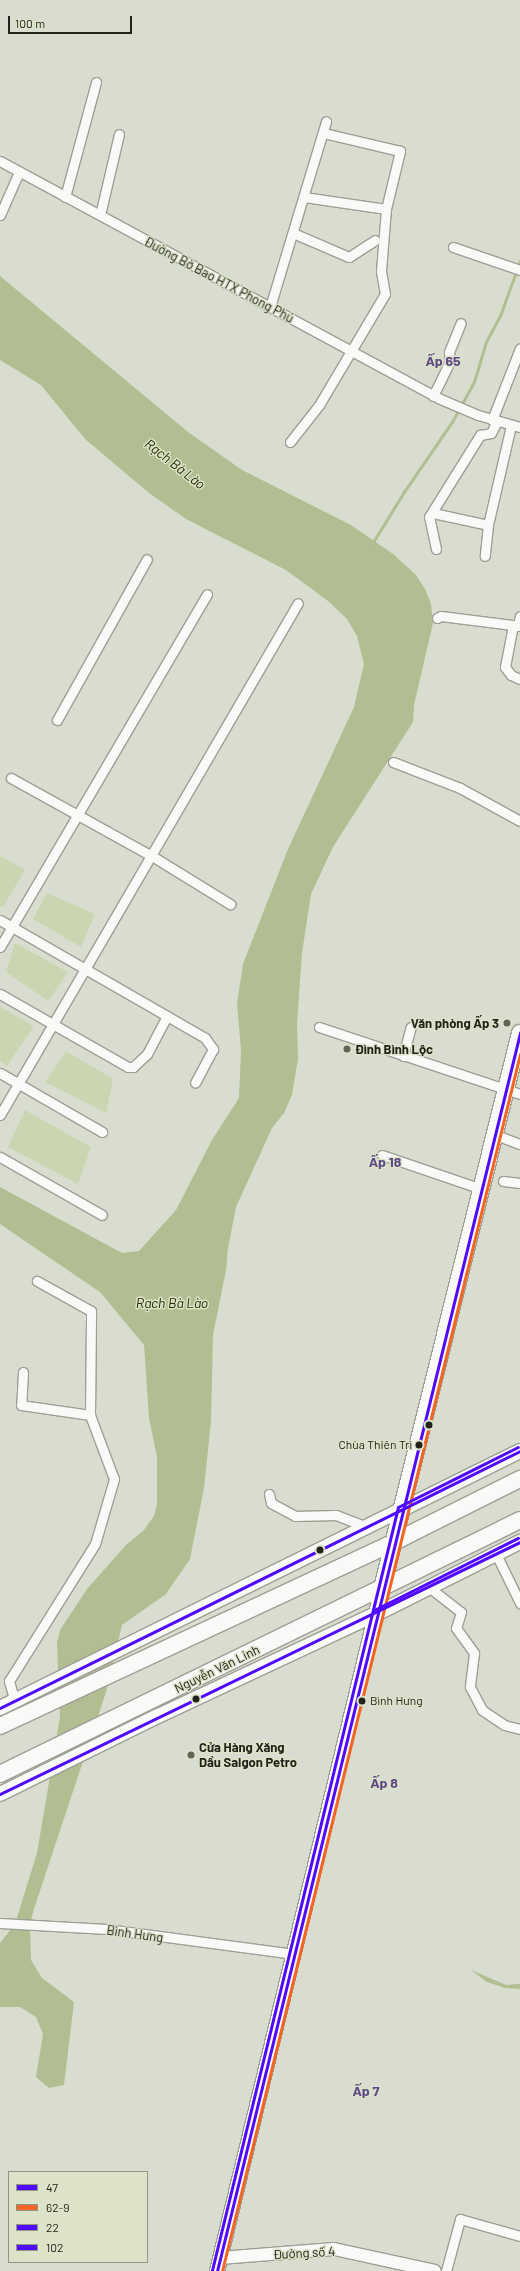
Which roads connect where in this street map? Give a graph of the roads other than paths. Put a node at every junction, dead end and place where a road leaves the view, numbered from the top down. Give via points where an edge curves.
1 (96, 82) dead end
2 (326, 121) dead end
3 (323, 133) junction
4 (119, 134) dead end
5 (0, 161) edge
6 (19, 172) junction
7 (65, 196) junction
8 (304, 197) junction
9 (386, 209) junction
10 (0, 215) edge
11 (100, 215) junction
12 (293, 233) junction
13 (375, 240) dead end
14 (453, 247) dead end
15 (520, 270) edge
16 (270, 307) junction
17 (461, 323) dead end
18 (520, 348) edge
19 (351, 351) junction
20 (436, 397) junction
21 (494, 420) junction
22 (516, 426) edge
23 (290, 442) dead end
24 (433, 513) junction
25 (488, 525) junction
26 (436, 549) dead end
27 (485, 556) dead end
28 (147, 559) dead end
29 (207, 594) dead end
30 (298, 603) dead end
31 (520, 616) edge
32 (437, 618) dead end
33 (517, 625) edge
34 (520, 679) edge
35 (56, 720) dead end
36 (393, 762) dead end
37 (11, 778) dead end
38 (78, 815) junction
39 (520, 821) edge
40 (152, 856) junction
41 (230, 904) dead end
42 (0, 920) edge
43 (12, 927) junction
44 (0, 947) edge
45 (87, 970) junction
46 (0, 994) edge
47 (167, 1016) junction
48 (53, 1022) junction
49 (319, 1027) dead end
50 (411, 1027) dead end
51 (520, 1033) edge
52 (403, 1056) junction
53 (0, 1073) edge
54 (18, 1083) junction
55 (195, 1083) dead end
56 (513, 1092) edge
57 (0, 1115) edge
58 (102, 1132) dead end
59 (496, 1135) junction
60 (520, 1144) edge
61 (382, 1155) dead end
62 (0, 1157) edge
63 (503, 1181) dead end
64 (520, 1183) edge
65 (482, 1188) junction
66 (102, 1215) dead end
67 (37, 1281) dead end
68 (23, 1372) dead end
69 (90, 1415) junction
70 (520, 1451) edge
71 (520, 1479) edge
72 (268, 1494) dead end
73 (403, 1509) junction
74 (520, 1520) edge
75 (369, 1527) junction
76 (394, 1542) junction
77 (520, 1542) edge
78 (496, 1554) junction
79 (382, 1588) junction
80 (430, 1588) junction
81 (520, 1602) edge
82 (376, 1614) junction
83 (15, 1702) junction
84 (148, 1702) junction
85 (0, 1708) edge
86 (156, 1717) junction
87 (0, 1726) edge
88 (520, 1729) edge
89 (0, 1774) edge
90 (0, 1794) edge
91 (0, 1923) edge
92 (294, 1954) junction
93 (520, 2236) edge
94 (218, 2264) edge
95 (434, 2271) edge
96 (446, 2271) edge

1 - 7 street
2 - 3 street
3 - 8 street
3 - 9 street via 400,150
4 - 11 street
5 - 6 street, Đường Bờ Bao HTX Phong Phú
6 - 7 street, Đường Bờ Bao HTX Phong Phú
6 - 10 street
7 - 11 street, Đường Bờ Bao HTX Phong Phú
8 - 9 street
8 - 12 street
9 - 19 street via 381,271 385,294
11 - 16 street, Đường Bờ Bao HTX Phong Phú
12 - 13 street via 349,257
12 - 16 street
14 - 15 street
16 - 19 street, Đường Bờ Bao HTX Phong Phú
17 - 20 street via 449,352 450,361
18 - 21 street
19 - 20 street, Đường Bờ Bao HTX Phong Phú
19 - 23 street via 319,405
20 - 21 street, Đường Bờ Bao HTX Phong Phú
21 - 22 street
21 - 24 street via 491,433 480,435
22 - 25 street
24 - 25 street
24 - 26 street via 429,517
25 - 27 street
28 - 35 street
29 - 38 street
30 - 40 street
31 - 33 street
32 - 33 street via 441,616
33 - 34 street via 505,667 511,675
36 - 39 street via 460,788
37 - 38 street
38 - 40 street
38 - 43 street
40 - 41 street
40 - 45 street
42 - 43 street
43 - 44 street
43 - 45 street
45 - 47 street
45 - 48 street
46 - 48 street
47 - 48 street via 148,1054 133,1067 128,1067
47 - 55 street via 205,1038 213,1050
48 - 54 street
49 - 52 street
50 - 52 street
51 - 56 highway
52 - 56 street
53 - 54 street
54 - 57 street
54 - 58 street
56 - 59 highway
59 - 60 street
59 - 65 highway
61 - 65 street
62 - 66 street
63 - 64 street
65 - 73 highway
67 - 69 street via 91,1311
68 - 69 street via 20,1405
69 - 83 street via 114,1479 95,1544 8,1681
70 - 73 main road
71 - 76 highway
72 - 75 street via 270,1502 295,1516 336,1515
73 - 75 main road
73 - 76 highway
74 - 79 highway, Nguyễn Văn Linh
75 - 83 main road
76 - 79 highway
76 - 87 highway
77 - 78 main road, Nguyễn Văn Linh
78 - 80 main road, Nguyễn Văn Linh
78 - 81 street
79 - 82 main road
79 - 84 highway, Nguyễn Văn Linh
80 - 82 main road, Nguyễn Văn Linh
80 - 88 street via 461,1612 456,1628 474,1652 470,1687 482,1710 504,1725
82 - 86 main road, Nguyễn Văn Linh
82 - 92 main road
83 - 85 main road
84 - 86 main road
84 - 89 highway, Nguyễn Văn Linh
86 - 90 main road, Nguyễn Văn Linh
91 - 92 street, Bình Hưng via 97,1929
92 - 94 main road
93 - 96 street via 460,2220
94 - 95 street, Đường số 4 via 334,2249

